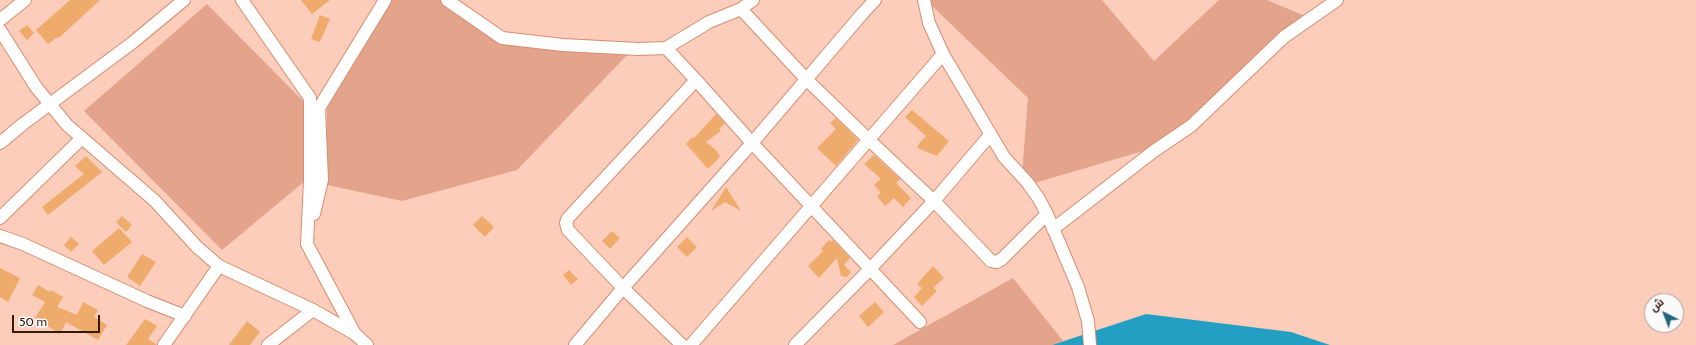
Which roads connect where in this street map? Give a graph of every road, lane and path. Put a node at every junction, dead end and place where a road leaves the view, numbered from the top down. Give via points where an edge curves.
1 (25, 0) edge
2 (184, 0) edge
3 (242, 0) edge
4 (385, 0) edge
5 (447, 0) edge
6 (753, 0) edge
7 (875, 0) edge
8 (924, 0) edge
9 (1337, 0) edge
10 (741, 10) junction
11 (0, 20) edge
12 (0, 30) edge
13 (666, 48) junction
14 (943, 54) junction
15 (806, 79) junction
16 (696, 80) junction
17 (49, 105) junction
18 (990, 135) junction
19 (82, 138) junction
20 (868, 139) junction
21 (0, 143) edge
22 (752, 143) junction
23 (934, 201) junction
24 (811, 205) junction
25 (1047, 214) junction
26 (0, 218) edge
27 (1053, 229) junction
28 (0, 236) edge
29 (307, 244) junction
30 (219, 266) junction
31 (870, 269) junction
32 (623, 288) junction
33 (313, 310) junction
34 (185, 316) junction
35 (920, 322) dead end
36 (355, 334) junction
37 (164, 345) edge
38 (268, 345) edge
39 (367, 345) edge
40 (574, 345) edge
41 (682, 345) edge
42 (691, 345) edge
43 (795, 345) edge
44 (1090, 345) edge

1 - 11 street
2 - 17 street via 132,43
3 - 29 street via 310,98
4 - 29 street via 319,108 322,180
5 - 13 street via 502,38 563,45
6 - 10 street
7 - 15 street
8 - 14 street via 929,23
9 - 27 street via 1284,37 1191,126 1154,151
10 - 13 street via 709,22
10 - 15 street
12 - 17 street
13 - 16 street
14 - 18 street
14 - 20 street
15 - 20 street
15 - 22 street
16 - 22 street
16 - 32 street via 566,223 568,230
17 - 19 street
17 - 21 street
18 - 23 street
18 - 25 street via 1004,157 1027,182
19 - 26 street
19 - 30 street via 155,201 197,247
20 - 23 street
20 - 24 street
22 - 24 street
22 - 32 street
23 - 25 street via 991,261 997,262
23 - 31 street
24 - 31 street
24 - 42 street
25 - 27 street
27 - 44 street via 1078,286 1088,321
28 - 34 street
29 - 36 street
30 - 33 street
30 - 34 street
31 - 35 street
31 - 43 street
32 - 40 street
32 - 41 street
33 - 36 street
33 - 38 street
34 - 37 street
36 - 39 street

